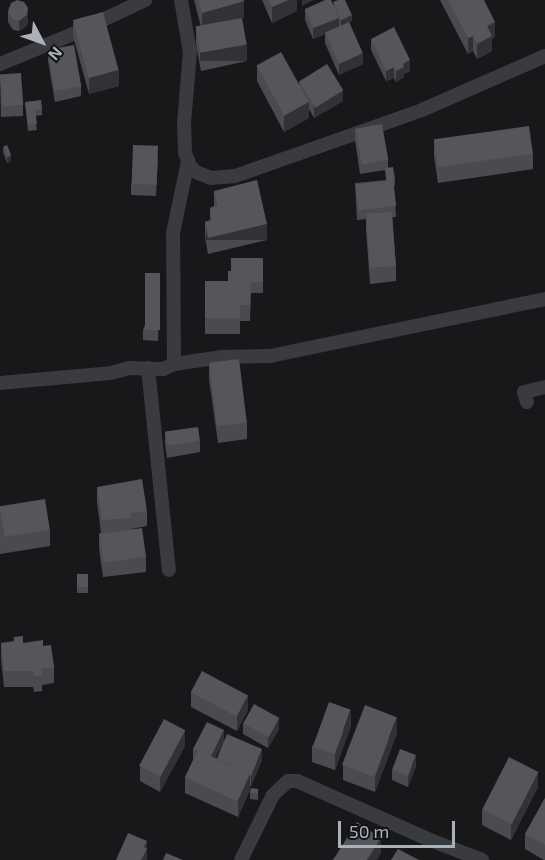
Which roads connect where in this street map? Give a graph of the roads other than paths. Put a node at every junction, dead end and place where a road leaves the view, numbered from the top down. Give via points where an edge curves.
1 (145, 0) edge
2 (181, 0) edge
3 (545, 56) edge
4 (0, 64) edge
5 (188, 161) junction
6 (545, 299) edge
7 (174, 364) junction
8 (148, 368) junction
9 (0, 383) edge
10 (545, 387) edge
11 (527, 402) dead end
12 (169, 570) dead end
13 (241, 860) edge
14 (482, 860) edge

1 - 4 street
2 - 5 street via 190,52 184,123
3 - 5 street via 422,110 235,176 211,178 196,172
5 - 7 street via 173,233
6 - 7 street via 270,356
7 - 8 street via 163,369
8 - 9 street
8 - 12 street
10 - 11 street via 524,392
13 - 14 street via 273,795 288,781 297,781

